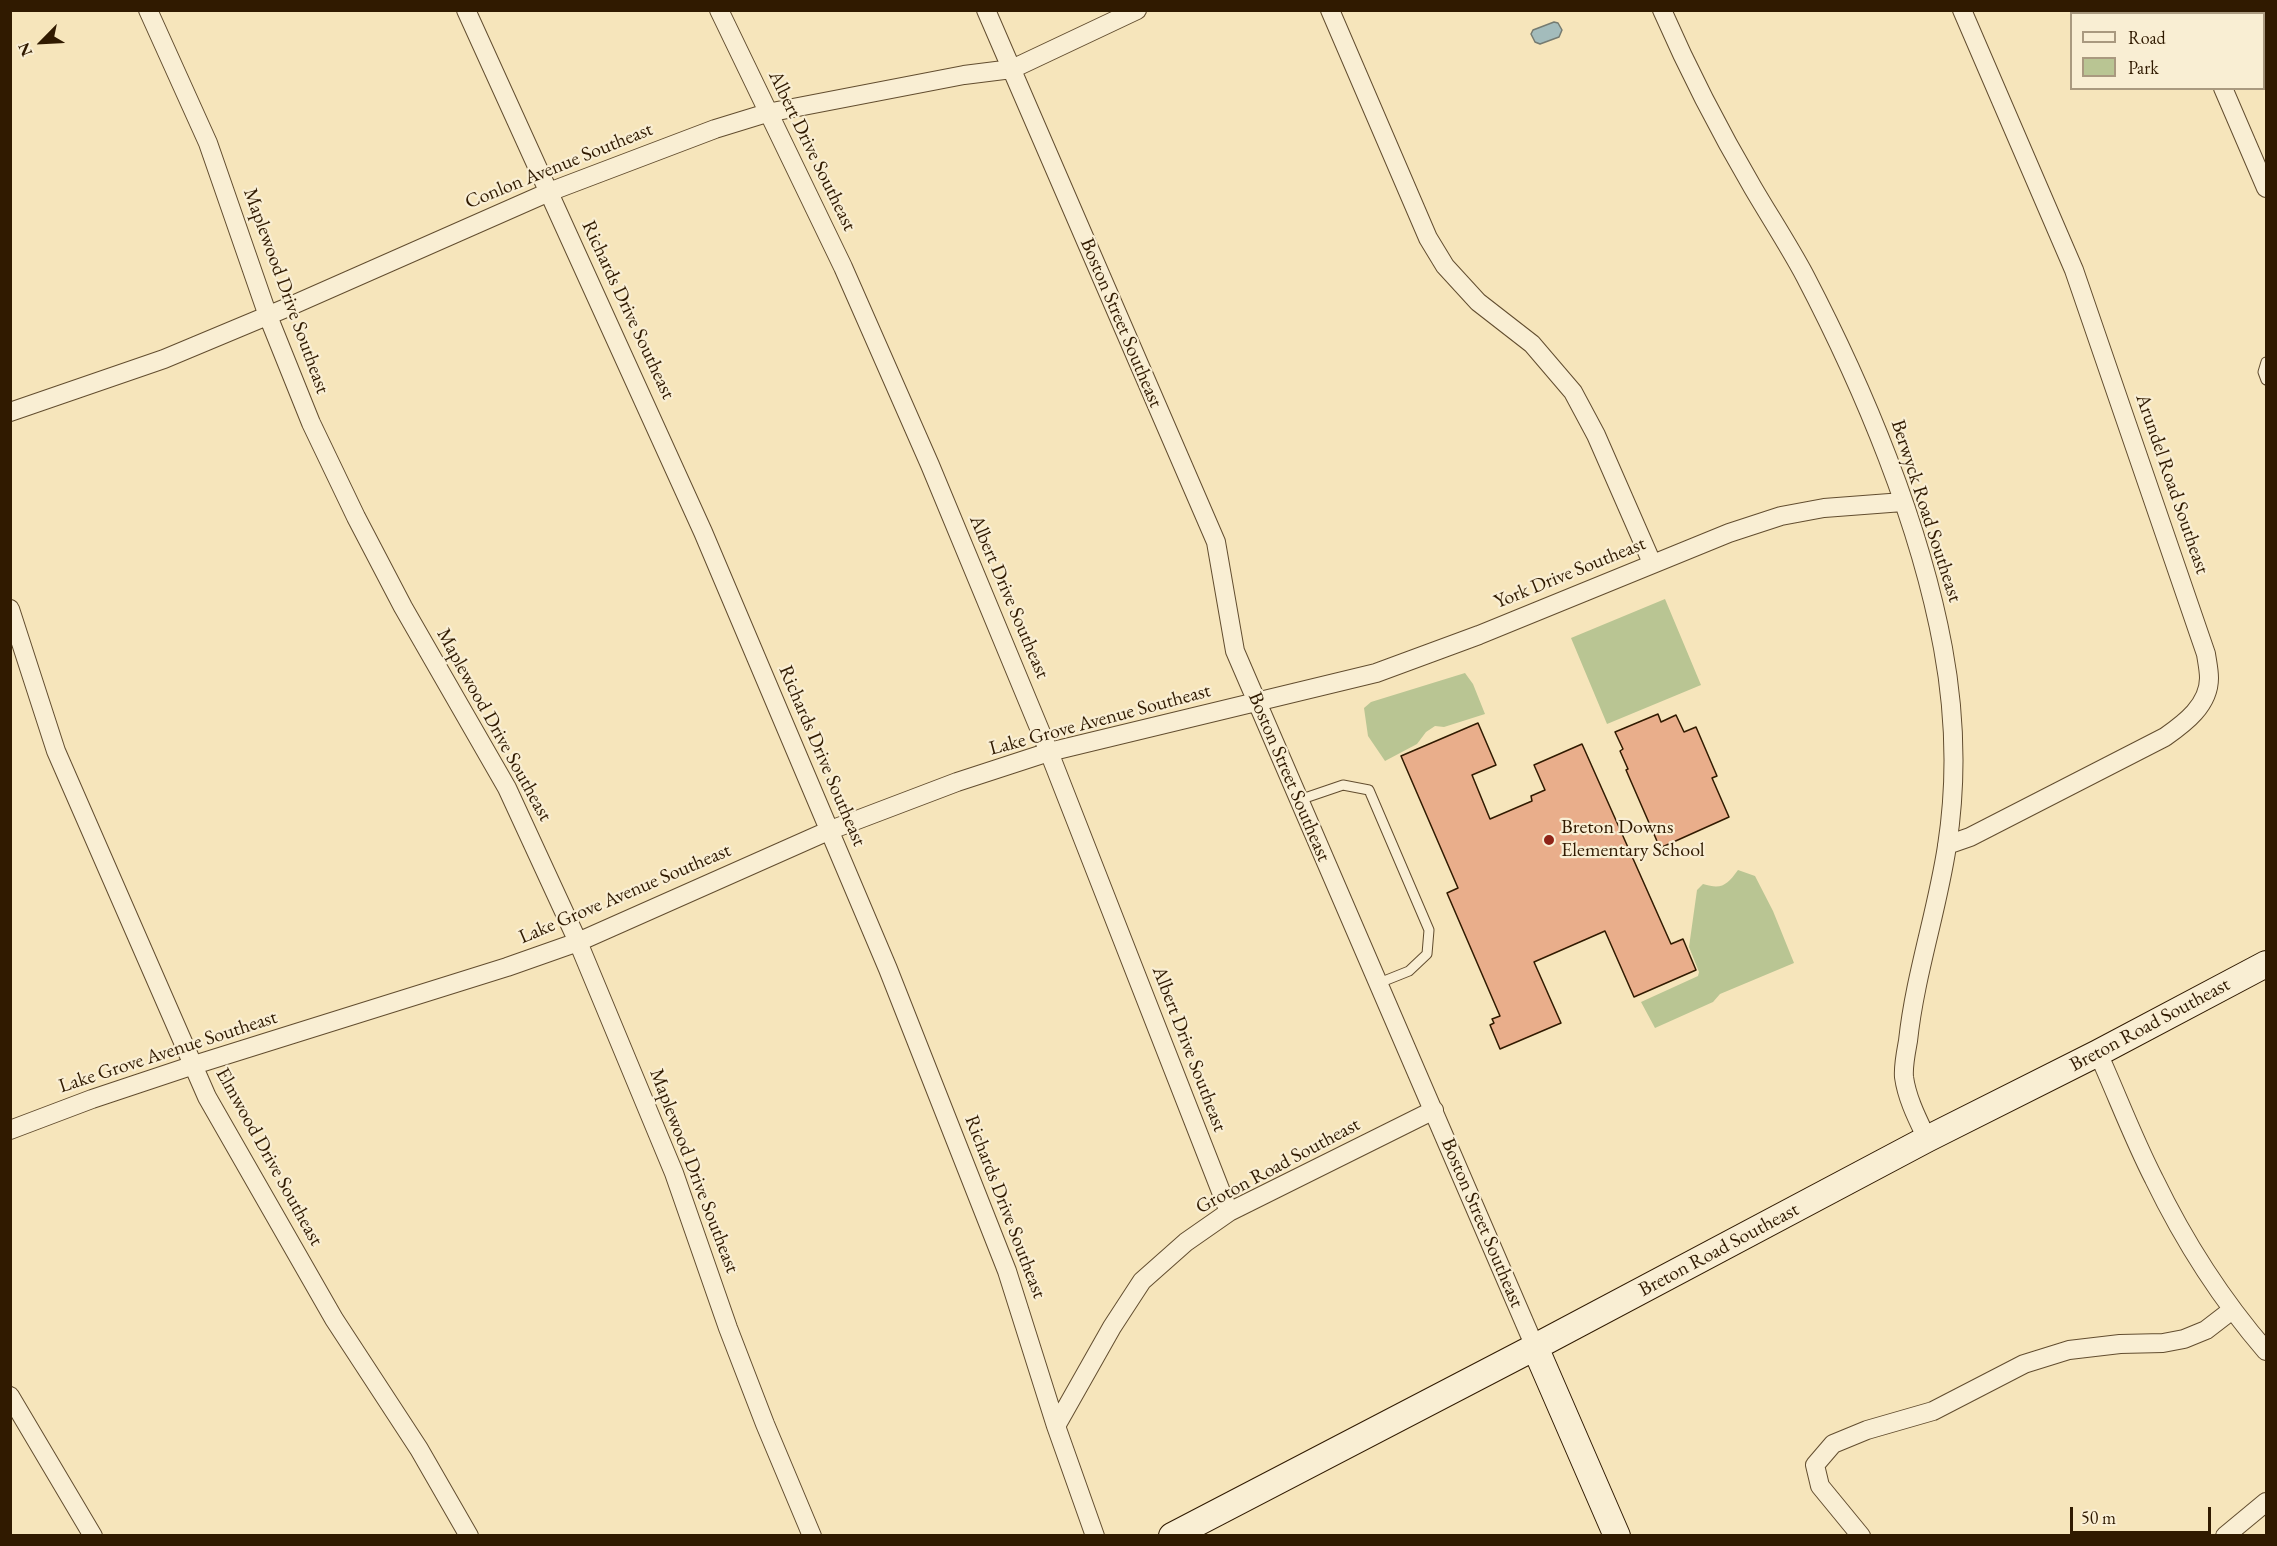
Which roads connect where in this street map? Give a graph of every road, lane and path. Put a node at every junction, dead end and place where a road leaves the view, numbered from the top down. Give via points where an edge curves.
1 (148, 10) edge
2 (466, 10) edge
3 (719, 10) edge
4 (986, 10) edge
5 (1137, 10) edge
6 (1330, 10) edge
7 (1662, 10) edge
8 (1962, 10) edge
9 (1012, 69) junction
10 (2224, 90) edge
11 (767, 112) junction
12 (2266, 188) edge
13 (549, 192) junction
14 (268, 316) junction
15 (2266, 362) edge
16 (2266, 380) edge
17 (10, 412) edge
18 (1903, 502) junction
19 (1652, 563) junction
20 (10, 609) edge
21 (1257, 703) junction
22 (1049, 752) junction
23 (1299, 800) junction
24 (828, 831) junction
25 (1947, 845) junction
26 (578, 942) junction
27 (2266, 964) edge
28 (1378, 983) junction
29 (2098, 1053) junction
30 (194, 1065) junction
31 (1434, 1110) junction
32 (10, 1130) edge
33 (1927, 1139) junction
34 (1229, 1212) junction
35 (2232, 1310) junction
36 (1535, 1347) junction
37 (2266, 1351) edge
38 (10, 1396) edge
39 (1056, 1426) junction
40 (2266, 1502) edge
41 (93, 1536) edge
42 (469, 1536) edge
43 (813, 1536) edge
44 (1095, 1536) edge
45 (1172, 1536) edge
46 (1617, 1536) edge
47 (1861, 1536) edge
48 (2225, 1536) edge

1 - 14 street, Maplewood Drive Southeast via 208,143
2 - 13 street, Richards Drive Southeast
3 - 11 street, Albert Drive Southeast
4 - 9 street, Boston Street Southeast
5 - 9 street, Conlon Avenue Southeast
6 - 19 street via 1428,238 1445,266 1478,302 1532,344 1573,392
7 - 18 street, Berwyck Road Southeast via 1689,72 1809,284 1877,432
8 - 25 street, Arundel Road Southeast via 2074,270 2206,654 2210,680 2202,703 2188,722 2165,737 1970,837
9 - 11 street, Conlon Avenue Southeast
9 - 21 street, Boston Street Southeast via 1216,542 1235,651
10 - 12 street
11 - 13 street, Conlon Avenue Southeast
11 - 22 street, Albert Drive Southeast via 847,278 930,465
13 - 14 street, Conlon Avenue Southeast
13 - 24 street, Richards Drive Southeast via 703,532
14 - 17 street, Conlon Avenue Southeast via 164,359
14 - 26 street, Maplewood Drive Southeast via 311,423 356,518 507,788
15 - 16 lane
18 - 19 street, York Drive Southeast via 1824,508 1781,516
18 - 25 street, Berwyck Road Southeast via 1931,587 1945,663 1952,721 1953,791
19 - 21 street, York Drive Southeast via 1479,635 1376,672
20 - 30 street, Elmwood Drive Southeast via 56,751
21 - 22 street, Lake Grove Avenue Southeast
21 - 23 street, Boston Street Southeast
22 - 24 street, Lake Grove Avenue Southeast
22 - 34 street, Albert Drive Southeast
23 - 28 street, Boston Street Southeast
23 - 28 lane via 1343,785 1369,790 1402,865 1428,930 1427,954 1409,971
24 - 26 street, Lake Grove Avenue Southeast
24 - 39 street, Richards Drive Southeast via 888,969 1007,1271
25 - 33 street, Berwyck Road Southeast via 1910,1021 1904,1076
26 - 30 street, Lake Grove Avenue Southeast
26 - 43 street, Maplewood Drive Southeast via 674,1173 757,1403
27 - 29 main road, Breton Road Southeast
28 - 31 street, Boston Street Southeast
29 - 33 main road, Breton Road Southeast
29 - 35 street via 2171,1214
30 - 32 street, Lake Grove Avenue Southeast
30 - 42 street, Elmwood Drive Southeast via 252,1180
31 - 34 street, Groton Road Southeast
31 - 36 street, Boston Street Southeast
33 - 36 main road, Breton Road Southeast
34 - 39 street, Groton Road Southeast via 1186,1242 1142,1281
35 - 37 street
35 - 47 street via 2206,1330 2184,1339 2069,1350 2024,1364 1933,1411 1833,1444 1815,1465 1820,1486
36 - 45 main road, Breton Road Southeast
36 - 46 main road, Boston Street Southeast
38 - 41 street
39 - 44 street, Richards Drive Southeast
40 - 48 street

